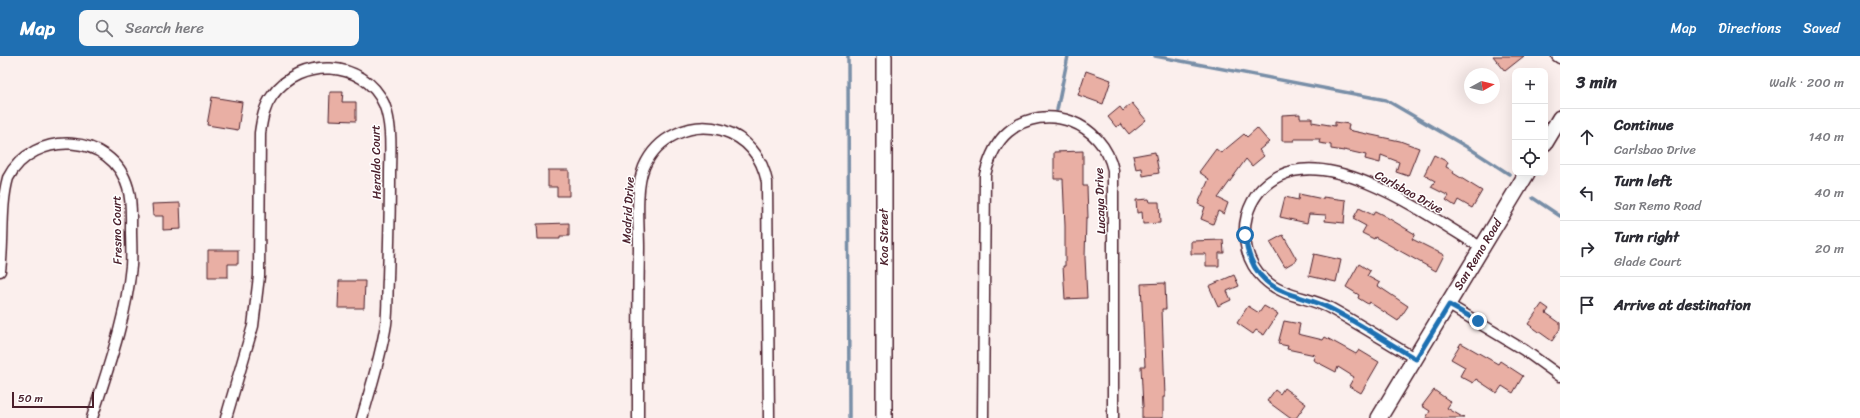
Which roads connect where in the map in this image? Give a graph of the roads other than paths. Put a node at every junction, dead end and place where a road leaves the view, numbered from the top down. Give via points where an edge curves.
1 (884, 56) edge
2 (1557, 56) edge
3 (1560, 58) edge
4 (1560, 118) edge
5 (1547, 140) edge
6 (1525, 176) edge
7 (1482, 248) junction
8 (0, 271) edge
9 (1449, 305) junction
10 (1416, 359) junction
11 (1560, 376) edge
12 (1383, 417) edge
13 (92, 418) edge
14 (226, 418) edge
15 (362, 418) edge
16 (638, 418) edge
17 (768, 418) edge
18 (884, 418) edge
19 (983, 418) edge
20 (1113, 418) edge

1 - 18 main road, Koa Street
2 - 3 street
4 - 5 main road
6 - 7 main road, San Remo Road
7 - 9 main road, San Remo Road
7 - 10 street, Carlsbao Drive via 1397,197 1366,182 1331,171 1306,169 1284,174 1269,183 1256,196 1250,208 1245,235 1250,259 1264,280 1283,292 1330,308
8 - 13 street, Fresno Court via 2,198 9,177 20,162 45,146 66,142 93,148 115,163 127,183 130,197 131,265 125,306
9 - 10 main road, San Remo Road
9 - 11 street via 1524,350
10 - 12 main road, San Remo Road
14 - 15 street, Heraldo Court via 254,326 259,276 260,133 263,113 271,96 288,79 305,71 322,68 344,70 359,77 373,89 384,104 390,130 386,324
16 - 17 street, Madrid Drive via 641,175 651,154 662,142 682,131 707,128 729,133 746,143 762,163 766,177
19 - 20 street, Lucaya Drive via 985,175 994,150 1008,132 1029,121 1056,118 1077,123 1089,131 1107,152 1113,170

